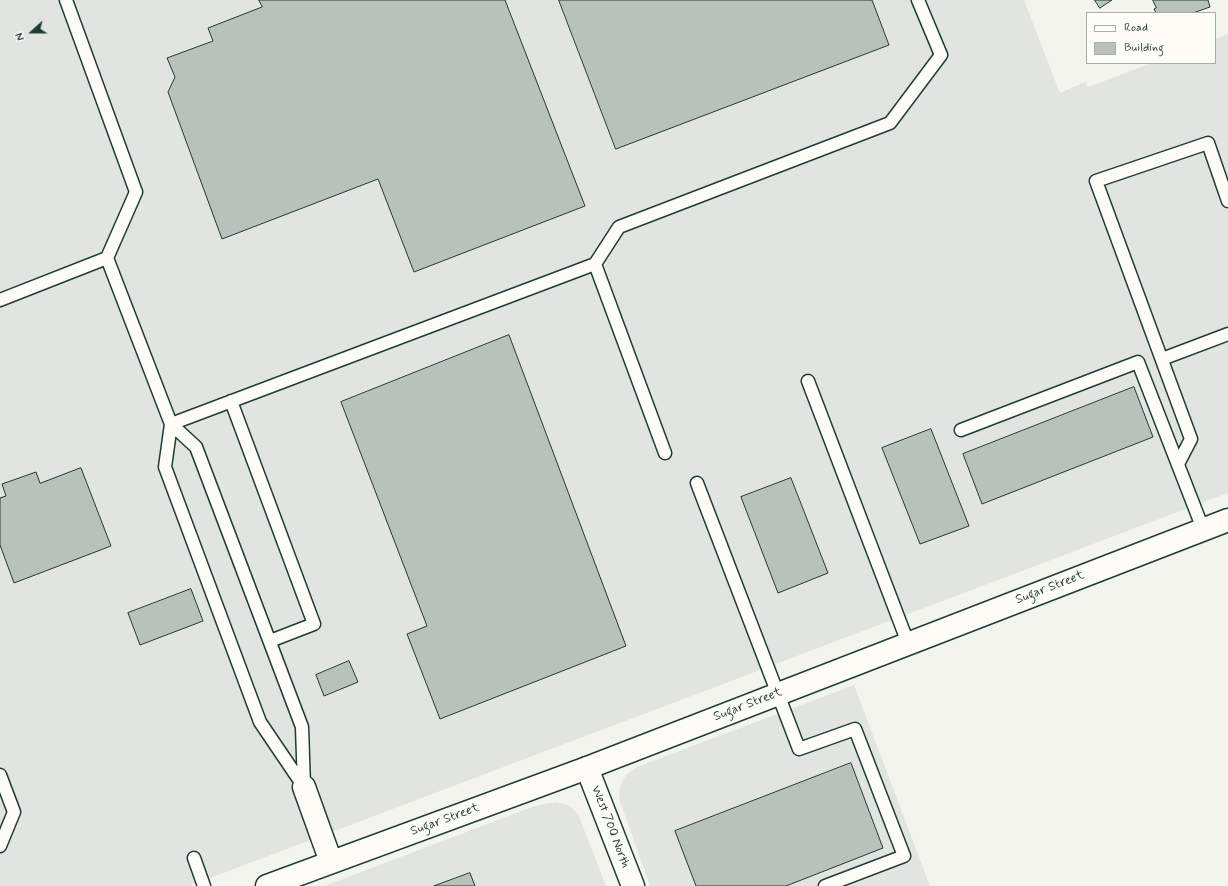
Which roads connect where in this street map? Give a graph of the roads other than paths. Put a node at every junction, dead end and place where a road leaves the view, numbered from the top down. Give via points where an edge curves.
1 (66, 0) edge
2 (918, 0) edge
3 (1228, 201) edge
4 (107, 258) junction
5 (595, 264) junction
6 (0, 300) edge
7 (1228, 334) edge
8 (1162, 359) junction
9 (808, 381) dead end
10 (230, 401) junction
11 (171, 424) junction
12 (961, 430) dead end
13 (665, 453) dead end
14 (1178, 464) junction
15 (697, 483) dead end
16 (1228, 520) edge
17 (1203, 529) junction
18 (270, 641) junction
19 (908, 643) junction
20 (777, 694) junction
21 (587, 768) junction
22 (0, 775) edge
23 (304, 787) junction
24 (0, 846) edge
25 (194, 858) dead end
26 (331, 862) junction
27 (204, 886) edge
28 (267, 886) edge
29 (633, 886) edge
30 (825, 886) edge

1 - 4 lane via 136,192
2 - 5 lane via 941,55 890,123 619,226
3 - 8 lane via 1208,143 1096,181
4 - 6 lane
4 - 11 lane
5 - 10 lane
5 - 13 lane
7 - 8 lane
8 - 14 lane via 1191,439
9 - 19 lane
10 - 11 lane
10 - 18 lane via 314,624
11 - 18 lane via 196,447
11 - 23 lane via 165,467 260,722
12 - 14 lane via 1138,362
14 - 17 lane
15 - 20 lane
16 - 17 street, Sugar Street
17 - 19 street, Sugar Street
18 - 23 lane via 302,727
19 - 20 street, Sugar Street
20 - 21 street, Sugar Street
20 - 30 lane via 799,749 855,729 904,856
21 - 26 street, Sugar Street
21 - 29 street, West 700 North
22 - 24 lane via 14,812
23 - 26 street
25 - 27 lane
26 - 28 street, Sugar Street

